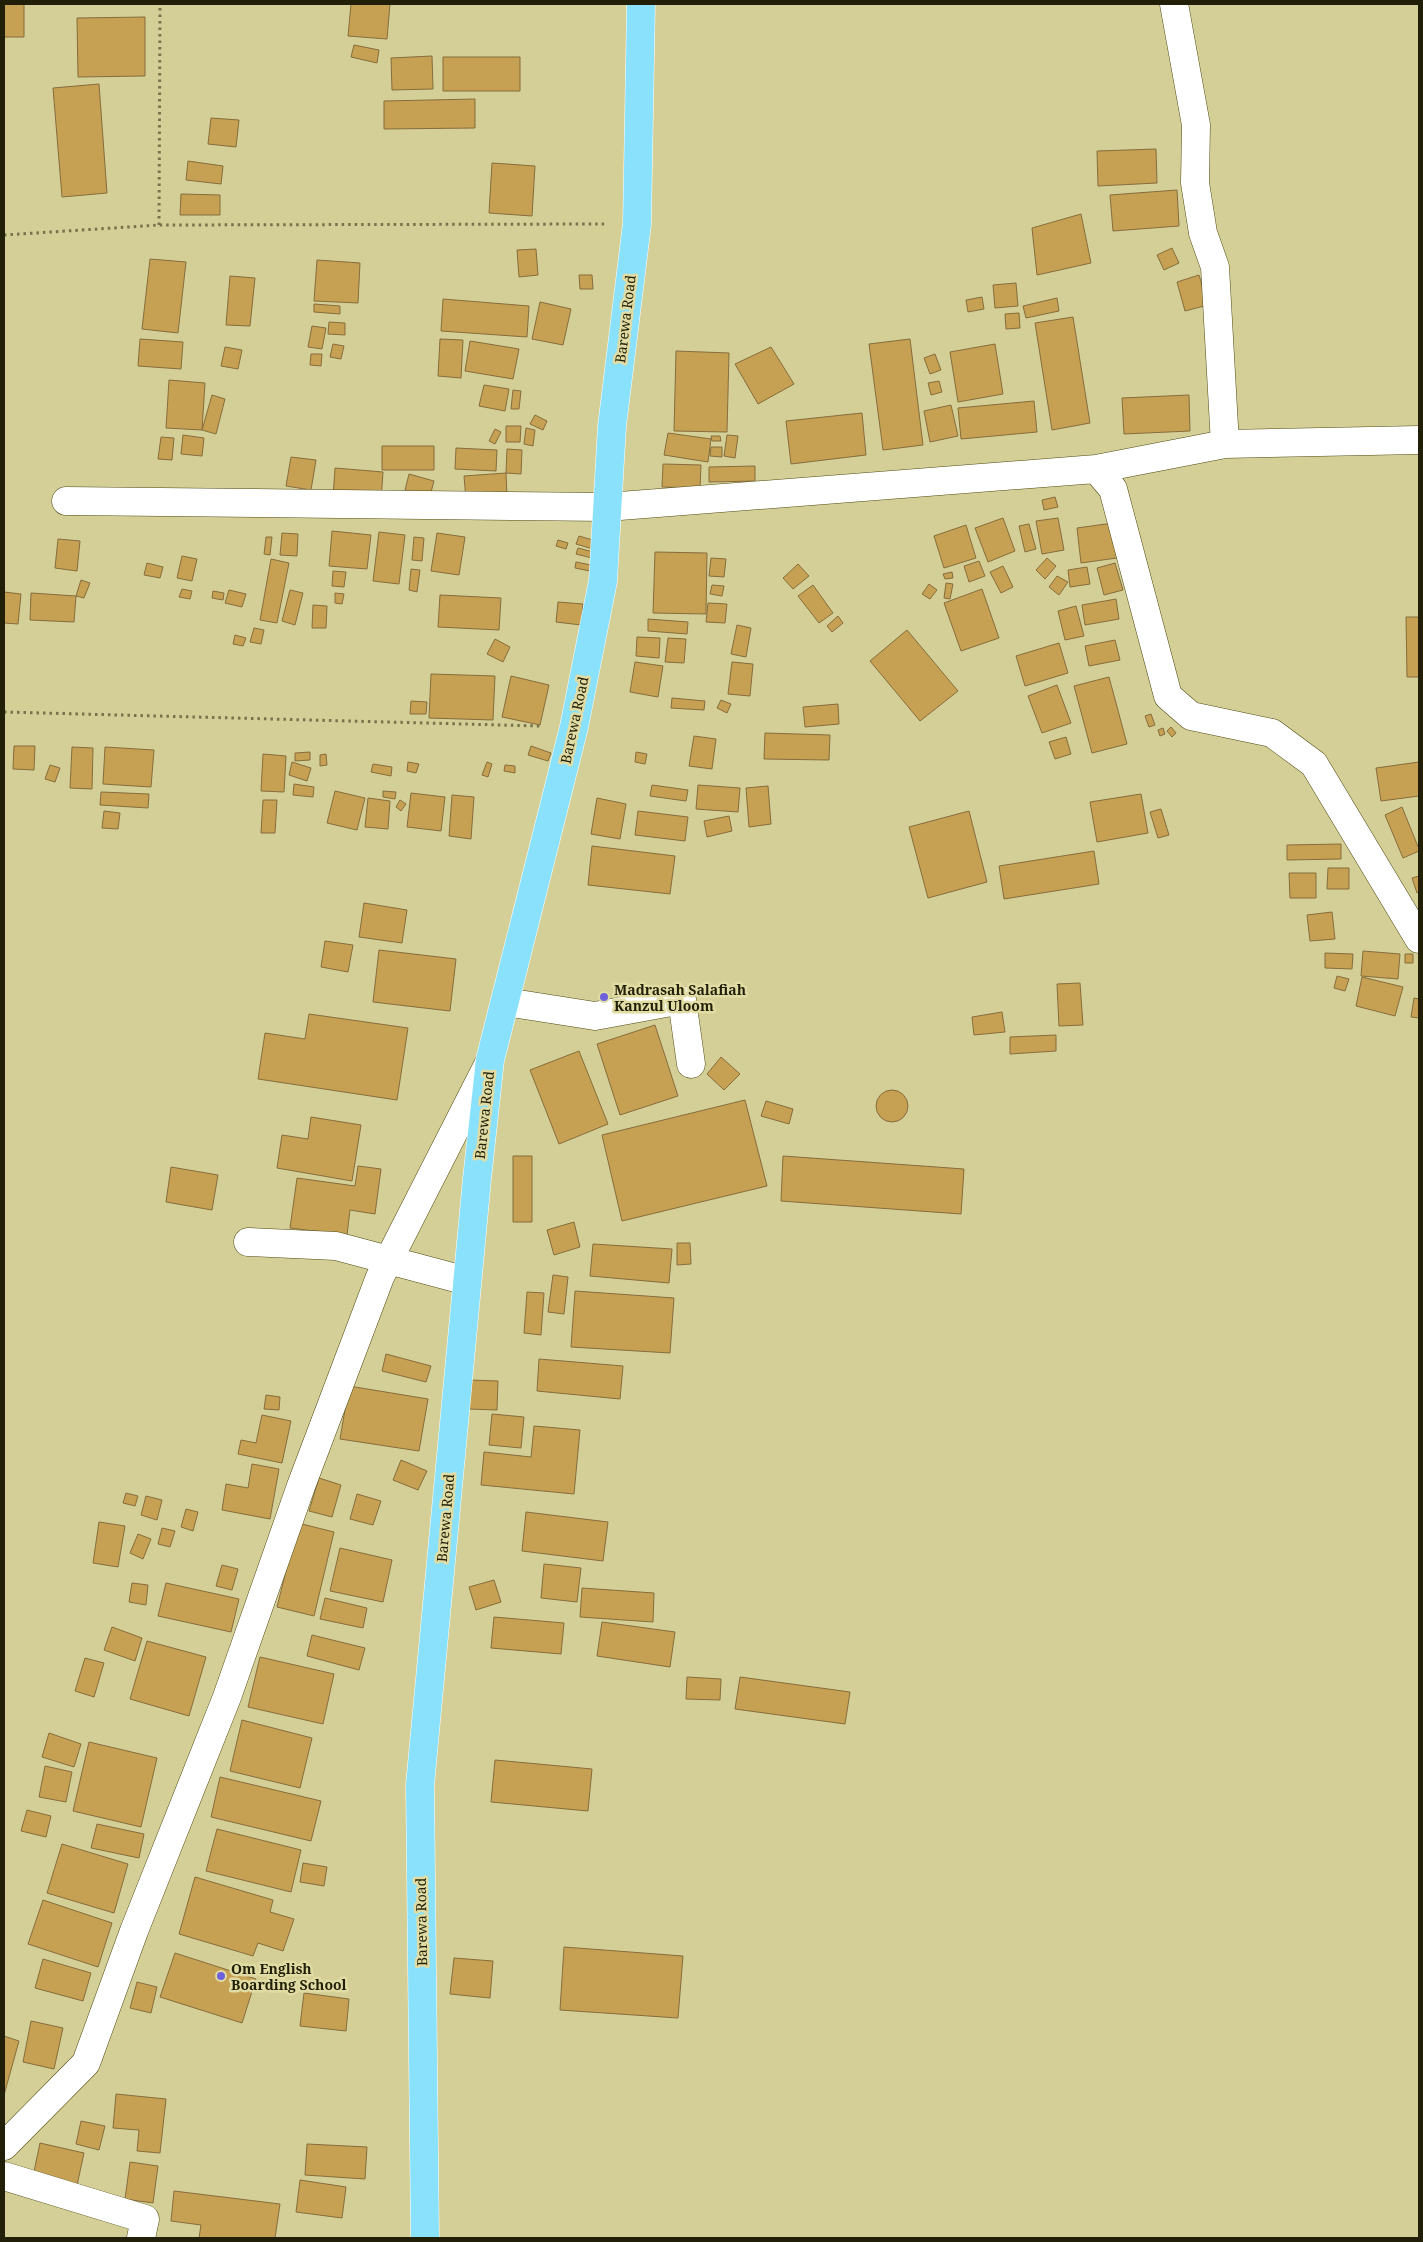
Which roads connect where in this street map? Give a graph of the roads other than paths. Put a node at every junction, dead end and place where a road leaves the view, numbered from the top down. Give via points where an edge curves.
1 (641, 4) edge
2 (1174, 4) edge
3 (1419, 440) edge
4 (1225, 444) junction
5 (1096, 468) junction
6 (66, 500) dead end
7 (607, 507) junction
8 (1419, 939) edge
9 (506, 1002) junction
10 (490, 1060) junction
11 (691, 1064) dead end
12 (248, 1242) dead end
13 (390, 1259) junction
14 (467, 1280) junction
15 (4, 2146) edge
16 (4, 2176) edge
17 (141, 2238) edge
18 (425, 2238) edge

1 - 7 main road, Barewa Road via 637,224 612,426
2 - 4 street via 1196,125 1195,183 1203,233 1215,268
3 - 4 street
4 - 5 street
5 - 7 street
5 - 8 street via 1113,489 1168,696 1191,716 1272,733 1314,764
6 - 7 street
7 - 9 main road, Barewa Road via 603,581 574,727
9 - 10 main road, Barewa Road
9 - 11 street via 595,1016 682,1000
10 - 13 street
10 - 14 main road, Barewa Road
12 - 13 street via 336,1246
13 - 14 street
13 - 15 street via 380,1277 301,1486 227,1697 134,1931 86,2063
14 - 18 main road, Barewa Road via 420,1785
16 - 17 street via 145,2218

